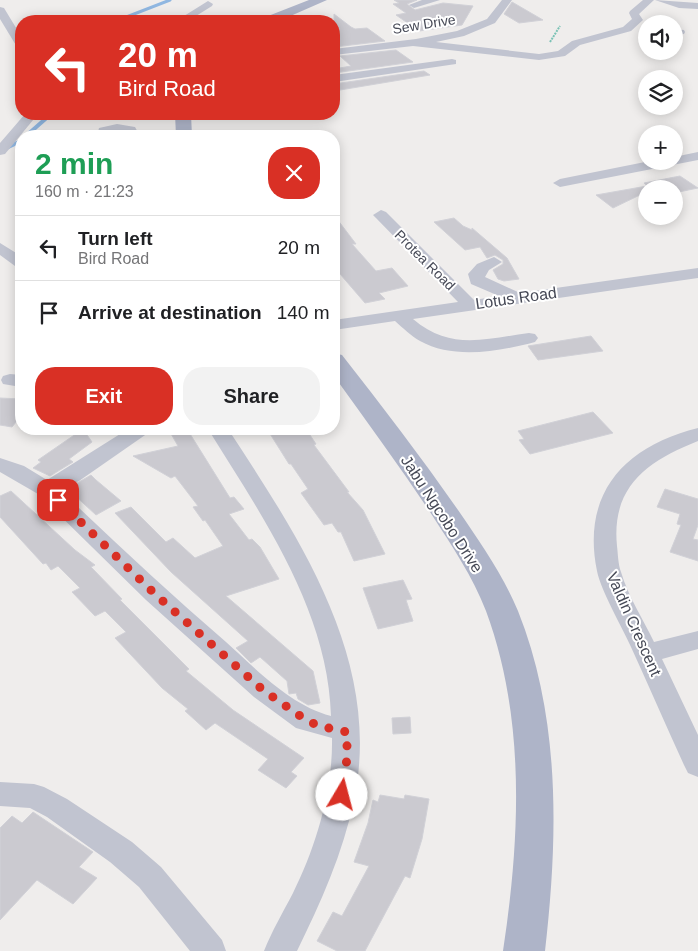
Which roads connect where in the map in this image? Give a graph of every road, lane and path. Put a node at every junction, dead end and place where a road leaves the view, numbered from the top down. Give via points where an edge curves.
1 (321, 0) edge
2 (434, 0) edge
3 (507, 0) edge
4 (649, 0) edge
5 (660, 0) edge
6 (208, 4) dead end
7 (414, 5) dead end
8 (698, 6) edge
9 (0, 10) edge
10 (191, 15) edge
11 (283, 15) edge
12 (625, 30) junction
13 (638, 33) dead end
14 (15, 39) edge
15 (408, 42) junction
16 (340, 51) edge
17 (452, 62) dead end
18 (340, 78) edge
19 (27, 120) edge
20 (18, 130) edge
21 (106, 130) edge
22 (130, 130) edge
23 (15, 134) edge
24 (0, 151) edge
25 (698, 156) edge
26 (683, 159) edge
27 (638, 168) edge
28 (560, 183) dead end
29 (381, 215) dead end
30 (0, 248) edge
31 (15, 259) edge
32 (494, 262) dead end
33 (698, 273) edge
34 (517, 298) junction
35 (470, 305) junction
36 (399, 316) junction
37 (340, 325) edge
38 (529, 338) dead end
39 (340, 368) edge
40 (698, 434) edge
41 (131, 435) edge
42 (222, 435) edge
43 (0, 465) edge
44 (46, 489) junction
45 (698, 640) edge
46 (646, 653) junction
47 (347, 732) junction
48 (698, 765) edge
49 (0, 794) edge
50 (210, 951) edge
51 (280, 951) edge
52 (524, 951) edge

1 - 11 main road
2 - 7 street
3 - 15 street, Sew Drive via 493,20 479,28
4 - 12 street via 634,13 637,22
5 - 8 street
6 - 10 street
9 - 14 street
12 - 13 street
12 - 15 street via 576,44 561,54 539,57
15 - 16 street, Sew Drive
17 - 18 street
19 - 20 street
21 - 22 street via 124,127
23 - 24 street
25 - 26 street
27 - 28 street
29 - 35 street, Protea Road
30 - 31 street
32 - 34 street via 478,270 477,280
33 - 34 street, Lotus Road
34 - 35 street, Lotus Road
35 - 36 street, Lotus Road
36 - 37 street, Lotus Road
36 - 38 street via 424,336 443,344 469,345
39 - 52 main road, Jabu Ngcobo Drive via 467,545 501,610 522,678 532,754 535,830
40 - 46 street, Valdin Crescent via 636,464 612,495 606,514 609,572
41 - 44 street
42 - 47 street via 291,546 323,615 343,685
43 - 44 street via 17,471
44 - 47 street via 155,594 263,690 306,720
45 - 46 street
46 - 48 street, Valdin Crescent
47 - 51 street via 342,795 329,840 306,903
49 - 50 street via 34,796 121,852 150,877

